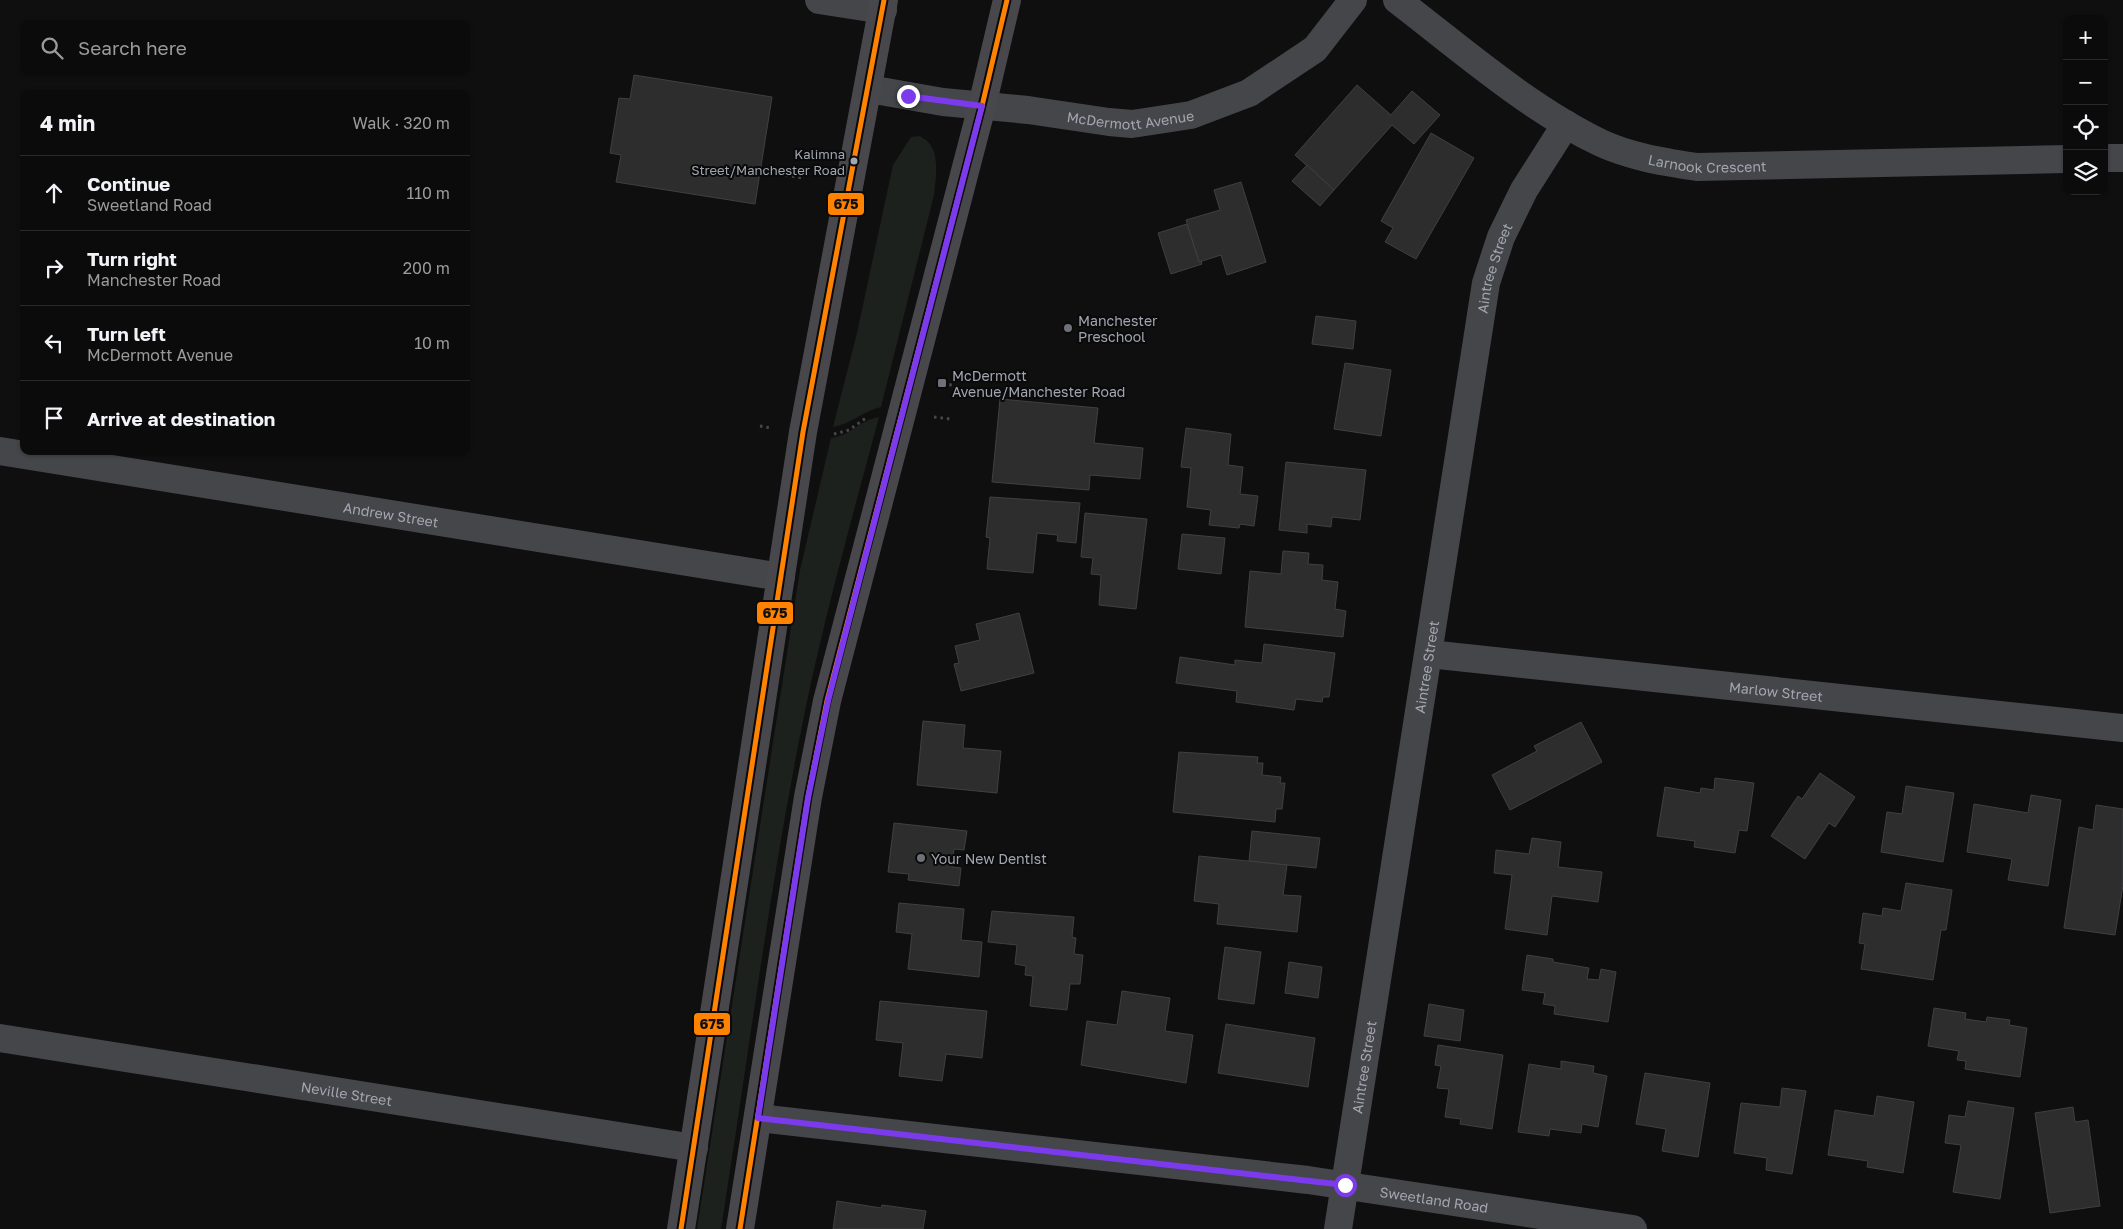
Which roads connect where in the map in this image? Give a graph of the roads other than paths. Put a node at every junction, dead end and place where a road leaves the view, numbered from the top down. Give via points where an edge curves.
1 (819, 0) edge
2 (1008, 0) edge
3 (1353, 0) edge
4 (1397, 0) edge
5 (884, 5) edge
6 (869, 89) junction
7 (982, 106) junction
8 (1566, 124) junction
9 (2108, 158) edge
10 (2123, 158) edge
11 (2063, 159) edge
12 (0, 451) edge
13 (20, 454) edge
14 (25, 455) edge
15 (781, 576) junction
16 (1429, 654) junction
17 (2123, 728) edge
18 (0, 1038) edge
19 (758, 1118) junction
20 (694, 1148) junction
21 (1345, 1185) junction
22 (681, 1229) edge
23 (740, 1229) edge
24 (1338, 1229) edge
25 (1633, 1229) edge

1 - 5 street
2 - 7 main road
3 - 7 street, McDermott Avenue via 1315,49 1249,93 1191,115 1132,124
4 - 8 street, Larnook Crescent
5 - 6 main road
6 - 7 street, McDermott Avenue
6 - 15 main road via 822,324
7 - 19 main road via 828,701 808,798
8 - 11 street, Larnook Crescent via 1603,144 1650,160 1697,167
8 - 16 street, Aintree Street via 1524,190 1501,237 1486,284
9 - 10 street
12 - 13 street, Andrew Street
14 - 15 street, Andrew Street
15 - 20 main road
16 - 17 street, Marlow Street
16 - 21 street, Aintree Street
18 - 20 street, Neville Street
19 - 21 street, Sweetland Road
19 - 23 main road
20 - 22 main road
21 - 24 street, Aintree Street
21 - 25 street, Sweetland Road

